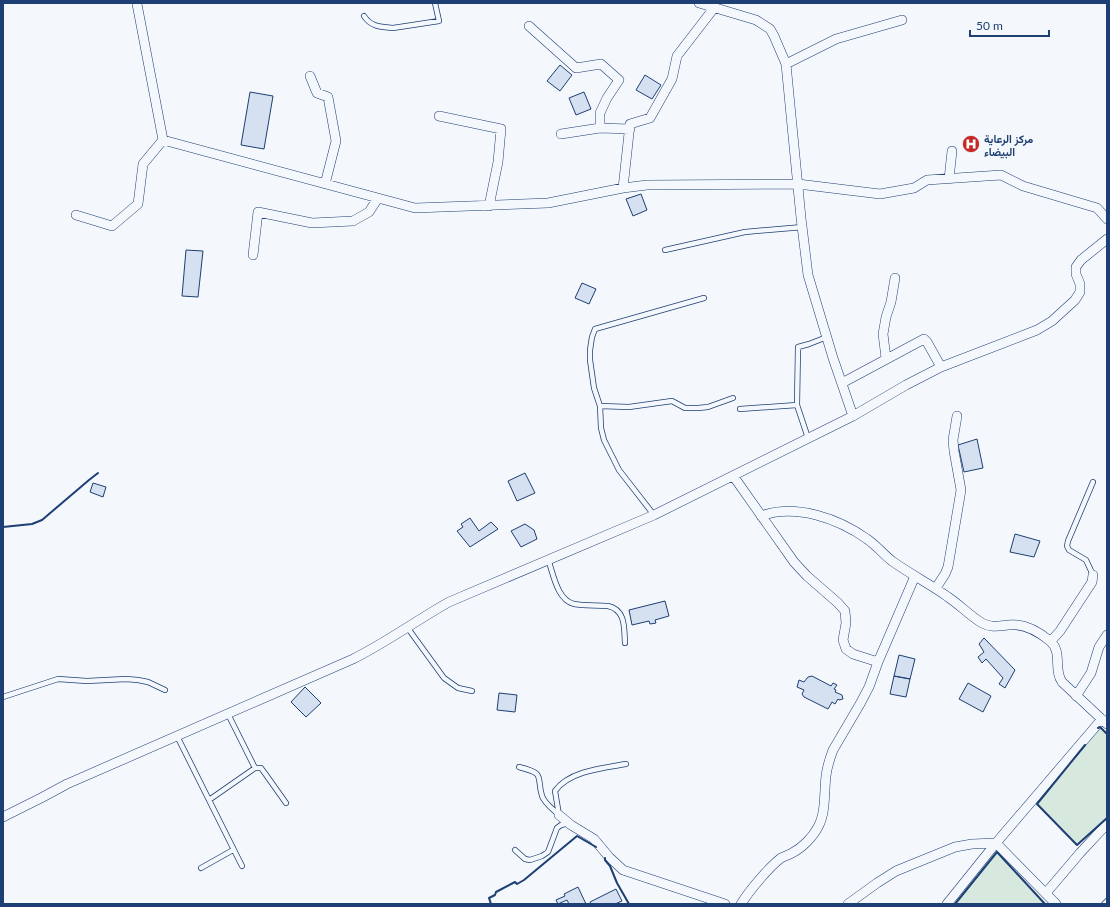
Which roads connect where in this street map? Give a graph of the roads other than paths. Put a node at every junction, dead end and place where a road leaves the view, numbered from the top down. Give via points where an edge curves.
1 (435, 3) edge
2 (699, 3) edge
3 (137, 4) dead end
4 (714, 8) junction
5 (364, 16) dead end
6 (902, 20) dead end
7 (529, 26) dead end
8 (786, 64) junction
9 (310, 76) dead end
10 (439, 116) dead end
11 (600, 128) junction
12 (630, 129) junction
13 (561, 134) dead end
14 (163, 140) junction
15 (952, 151) dead end
16 (949, 179) junction
17 (325, 184) junction
18 (798, 184) junction
19 (623, 188) junction
20 (378, 198) junction
21 (489, 206) junction
22 (76, 215) dead end
23 (1107, 220) edge
24 (803, 227) junction
25 (1107, 239) edge
26 (665, 250) dead end
27 (253, 255) dead end
28 (895, 278) dead end
29 (704, 298) dead end
30 (827, 337) junction
31 (886, 358) junction
32 (942, 368) junction
33 (842, 383) junction
34 (733, 398) dead end
35 (797, 405) junction
36 (600, 406) junction
37 (740, 409) dead end
38 (853, 416) junction
39 (957, 416) dead end
40 (808, 439) junction
41 (734, 476) junction
42 (1093, 482) dead end
43 (654, 515) junction
44 (761, 516) junction
45 (548, 559) junction
46 (1093, 575) joint
47 (915, 576) junction
48 (936, 588) junction
49 (407, 627) junction
50 (1107, 635) edge
51 (1051, 642) junction
52 (625, 643) dead end
53 (878, 662) junction
54 (166, 690) dead end
55 (472, 691) dead end
56 (1076, 696) junction
57 (3, 697) edge
58 (228, 714) junction
59 (1104, 721) edge
60 (177, 736) junction
61 (626, 764) dead end
62 (520, 767) dead end
63 (256, 768) junction
64 (209, 800) junction
65 (286, 803) dead end
66 (559, 815) junction
67 (3, 817) edge
68 (569, 823) junction
69 (1107, 824) edge
70 (996, 843) junction
71 (233, 850) junction
72 (515, 850) dead end
73 (242, 866) dead end
74 (201, 868) dead end
75 (1046, 893) junction
76 (1107, 901) edge
77 (725, 904) edge
78 (741, 904) edge
79 (848, 904) edge
80 (947, 904) edge
81 (1056, 904) edge
82 (1104, 904) edge

1 - 5 lane via 439,21 393,28 371,24
2 - 4 street
3 - 14 street
4 - 8 street via 756,20 770,29
4 - 12 street via 677,56 672,79 650,118 630,124
6 - 8 street via 836,39
7 - 11 street via 576,68 601,64 619,80 600,113
8 - 18 street
9 - 17 street via 317,93 328,97 336,141
10 - 21 street via 501,129 498,162
11 - 12 street
11 - 13 street
12 - 19 street
14 - 17 street
14 - 22 street via 143,164 138,204 112,226
15 - 16 street
16 - 18 street via 927,180 914,188 880,194
16 - 23 street via 1001,175 1023,186 1097,208
17 - 20 street
18 - 19 street via 647,185
18 - 24 street
19 - 21 street via 548,204
20 - 21 street via 415,208
20 - 27 street via 369,212 353,221 312,223 258,212
24 - 26 lane via 745,232
24 - 30 street via 808,275
25 - 32 street via 1076,267 1080,292 1052,321 1037,330
28 - 31 street via 883,334
29 - 36 lane via 595,329 590,360 594,388
30 - 33 street
30 - 35 lane via 798,347
31 - 32 street via 924,339
31 - 33 street
32 - 38 street via 906,385
33 - 38 street
34 - 36 lane via 698,408 685,408 672,401 629,407
35 - 37 lane
35 - 40 lane
36 - 43 lane via 601,428 609,452 619,470
38 - 40 street
39 - 48 street via 953,446 961,490 948,567
40 - 41 street
41 - 43 street
41 - 44 street
42 - 46 lane via 1067,546 1069,550 1086,560
43 - 45 street
44 - 47 street via 791,512 832,520 868,539
44 - 53 street via 800,570 845,611 843,640 846,649
45 - 49 street via 449,602
45 - 52 lane via 558,589 567,601 573,604 614,607 622,615
46 - 51 street via 1092,582
47 - 48 street
47 - 53 street
48 - 51 street via 982,623 989,626 1026,626
49 - 55 lane via 444,678 458,688
49 - 58 street via 353,659
50 - 56 street via 1099,647 1091,673
51 - 56 street via 1057,651 1059,678
53 - 78 street via 869,687 830,758 822,817 818,828 806,842 775,863
54 - 57 lane via 138,680 58,679
56 - 59 street
58 - 60 street
58 - 63 lane
59 - 70 street
60 - 64 lane
60 - 67 street via 67,784
61 - 66 lane via 588,771 562,782 555,791
62 - 66 lane via 537,774 545,802
63 - 64 lane
63 - 65 lane via 261,768
64 - 71 lane
66 - 68 street
68 - 72 lane via 557,828 548,852 542,856 525,859
68 - 77 street via 594,839 609,861 627,872
69 - 75 street
70 - 75 street
70 - 79 street via 955,847 896,871
70 - 80 street
71 - 73 lane
71 - 74 lane
75 - 81 street
76 - 82 lane

